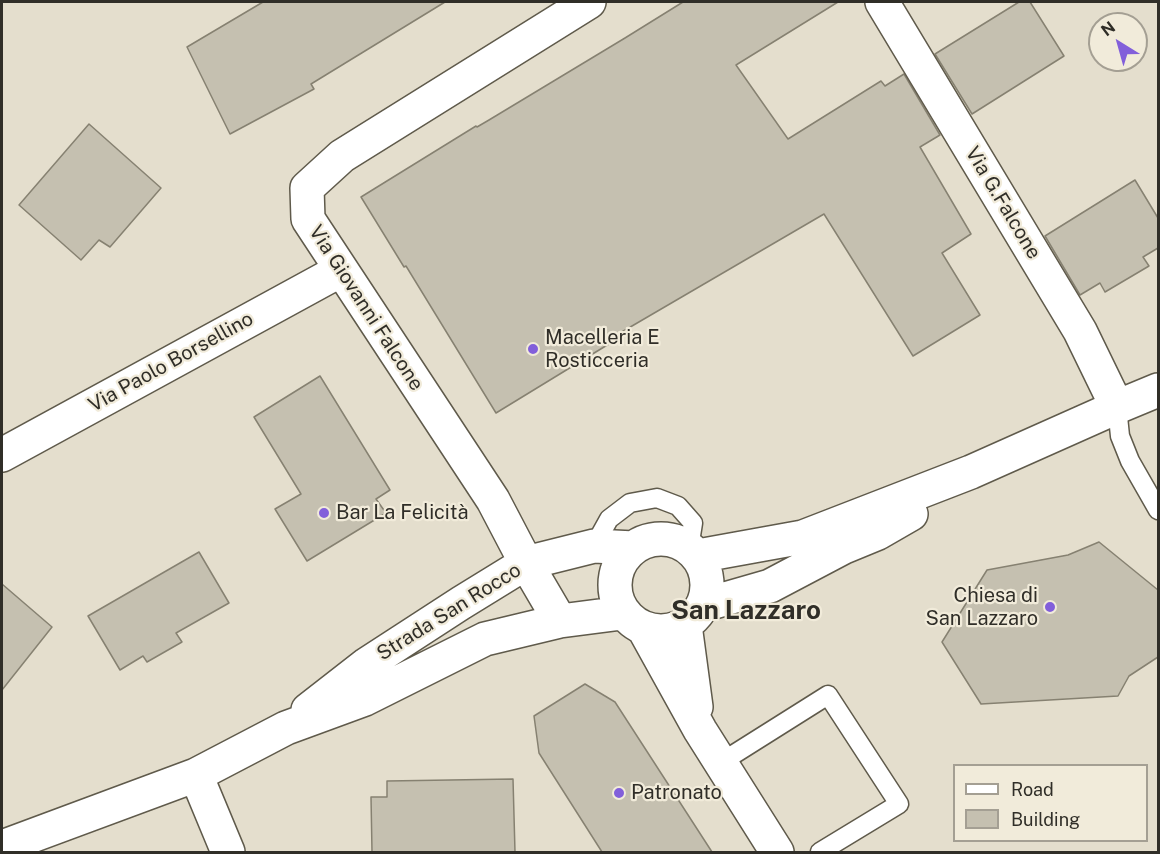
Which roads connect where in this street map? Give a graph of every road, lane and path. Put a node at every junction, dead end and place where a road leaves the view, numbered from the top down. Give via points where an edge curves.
1 (590, 2) edge
2 (882, 2) edge
3 (341, 270) junction
4 (1158, 390) edge
5 (1117, 407) junction
6 (2, 455) edge
7 (971, 472) junction
8 (1158, 510) edge
9 (594, 546) junction
10 (634, 548) junction
11 (693, 552) junction
12 (526, 563) junction
13 (694, 615) junction
14 (560, 621) junction
15 (633, 621) junction
16 (286, 728) junction
17 (700, 730) junction
18 (720, 763) junction
19 (196, 775) junction
20 (2, 847) edge
21 (228, 852) edge
22 (777, 852) edge
23 (820, 852) edge

1 - 3 street, Via Giovanni Falcone via 342,156 306,188 308,219
2 - 5 street, Via G.Falcone via 1080,332
3 - 6 street, Via Paolo Borsellino
3 - 12 street, Via Giovanni Falcone via 493,500
4 - 5 street
5 - 7 street
5 - 8 lane via 1120,436
7 - 11 street via 803,537
7 - 13 street via 878,533 770,586
9 - 10 street, Strada San Rocco
9 - 11 lane via 609,519 630,503 657,498 678,506 693,523
9 - 12 street, Strada San Rocco
10 - 11 street via 661,538 676,541
10 - 15 street via 616,570 614,585 616,599
11 - 13 street via 707,579 707,592
12 - 14 street, Via Giovanni Falcone
12 - 16 street, Strada San Rocco via 367,664
13 - 15 street via 672,631 658,632
13 - 17 street via 692,690
14 - 15 street, Strada San Rocco
14 - 16 street, Strada San Rocco via 485,639 365,699
15 - 17 street
16 - 19 street, Strada San Rocco
17 - 18 street
18 - 22 street
18 - 23 lane via 828,695 899,804
19 - 20 street, Strada San Rocco
19 - 21 street

